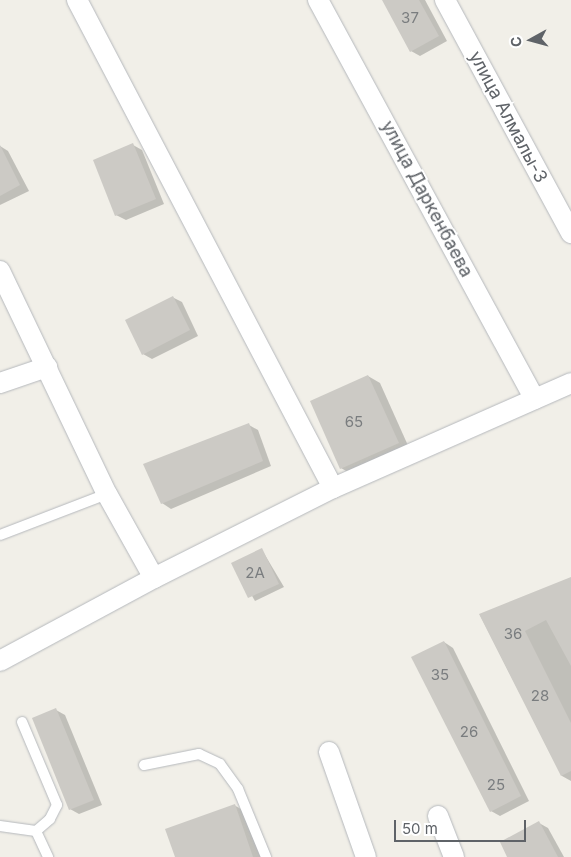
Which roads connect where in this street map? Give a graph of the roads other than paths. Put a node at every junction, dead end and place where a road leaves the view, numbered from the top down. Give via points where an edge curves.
1 (77, 0) edge
2 (318, 0) edge
3 (445, 0) edge
4 (571, 233) edge
5 (0, 271) edge
6 (47, 367) junction
7 (0, 383) edge
8 (571, 383) edge
9 (535, 399) junction
10 (333, 488) junction
11 (107, 494) junction
12 (0, 535) edge
13 (154, 578) junction
14 (0, 661) edge
15 (22, 722) dead end
16 (329, 752) dead end
17 (144, 765) dead end
18 (438, 816) dead end
19 (0, 826) edge
20 (36, 831) junction
21 (48, 857) edge
22 (266, 857) edge
23 (366, 857) edge
24 (454, 857) edge

1 - 10 street
2 - 9 street, улица Даркенбаева
3 - 4 street, улица Алмалы-3
5 - 6 street
6 - 7 street
6 - 11 street
8 - 9 street
9 - 10 street
10 - 13 street
11 - 12 lane
11 - 13 street
13 - 14 street
15 - 20 lane via 57,805 50,819
16 - 23 street
17 - 22 lane via 199,754 220,764 238,789
18 - 24 street
19 - 20 lane
20 - 21 lane

